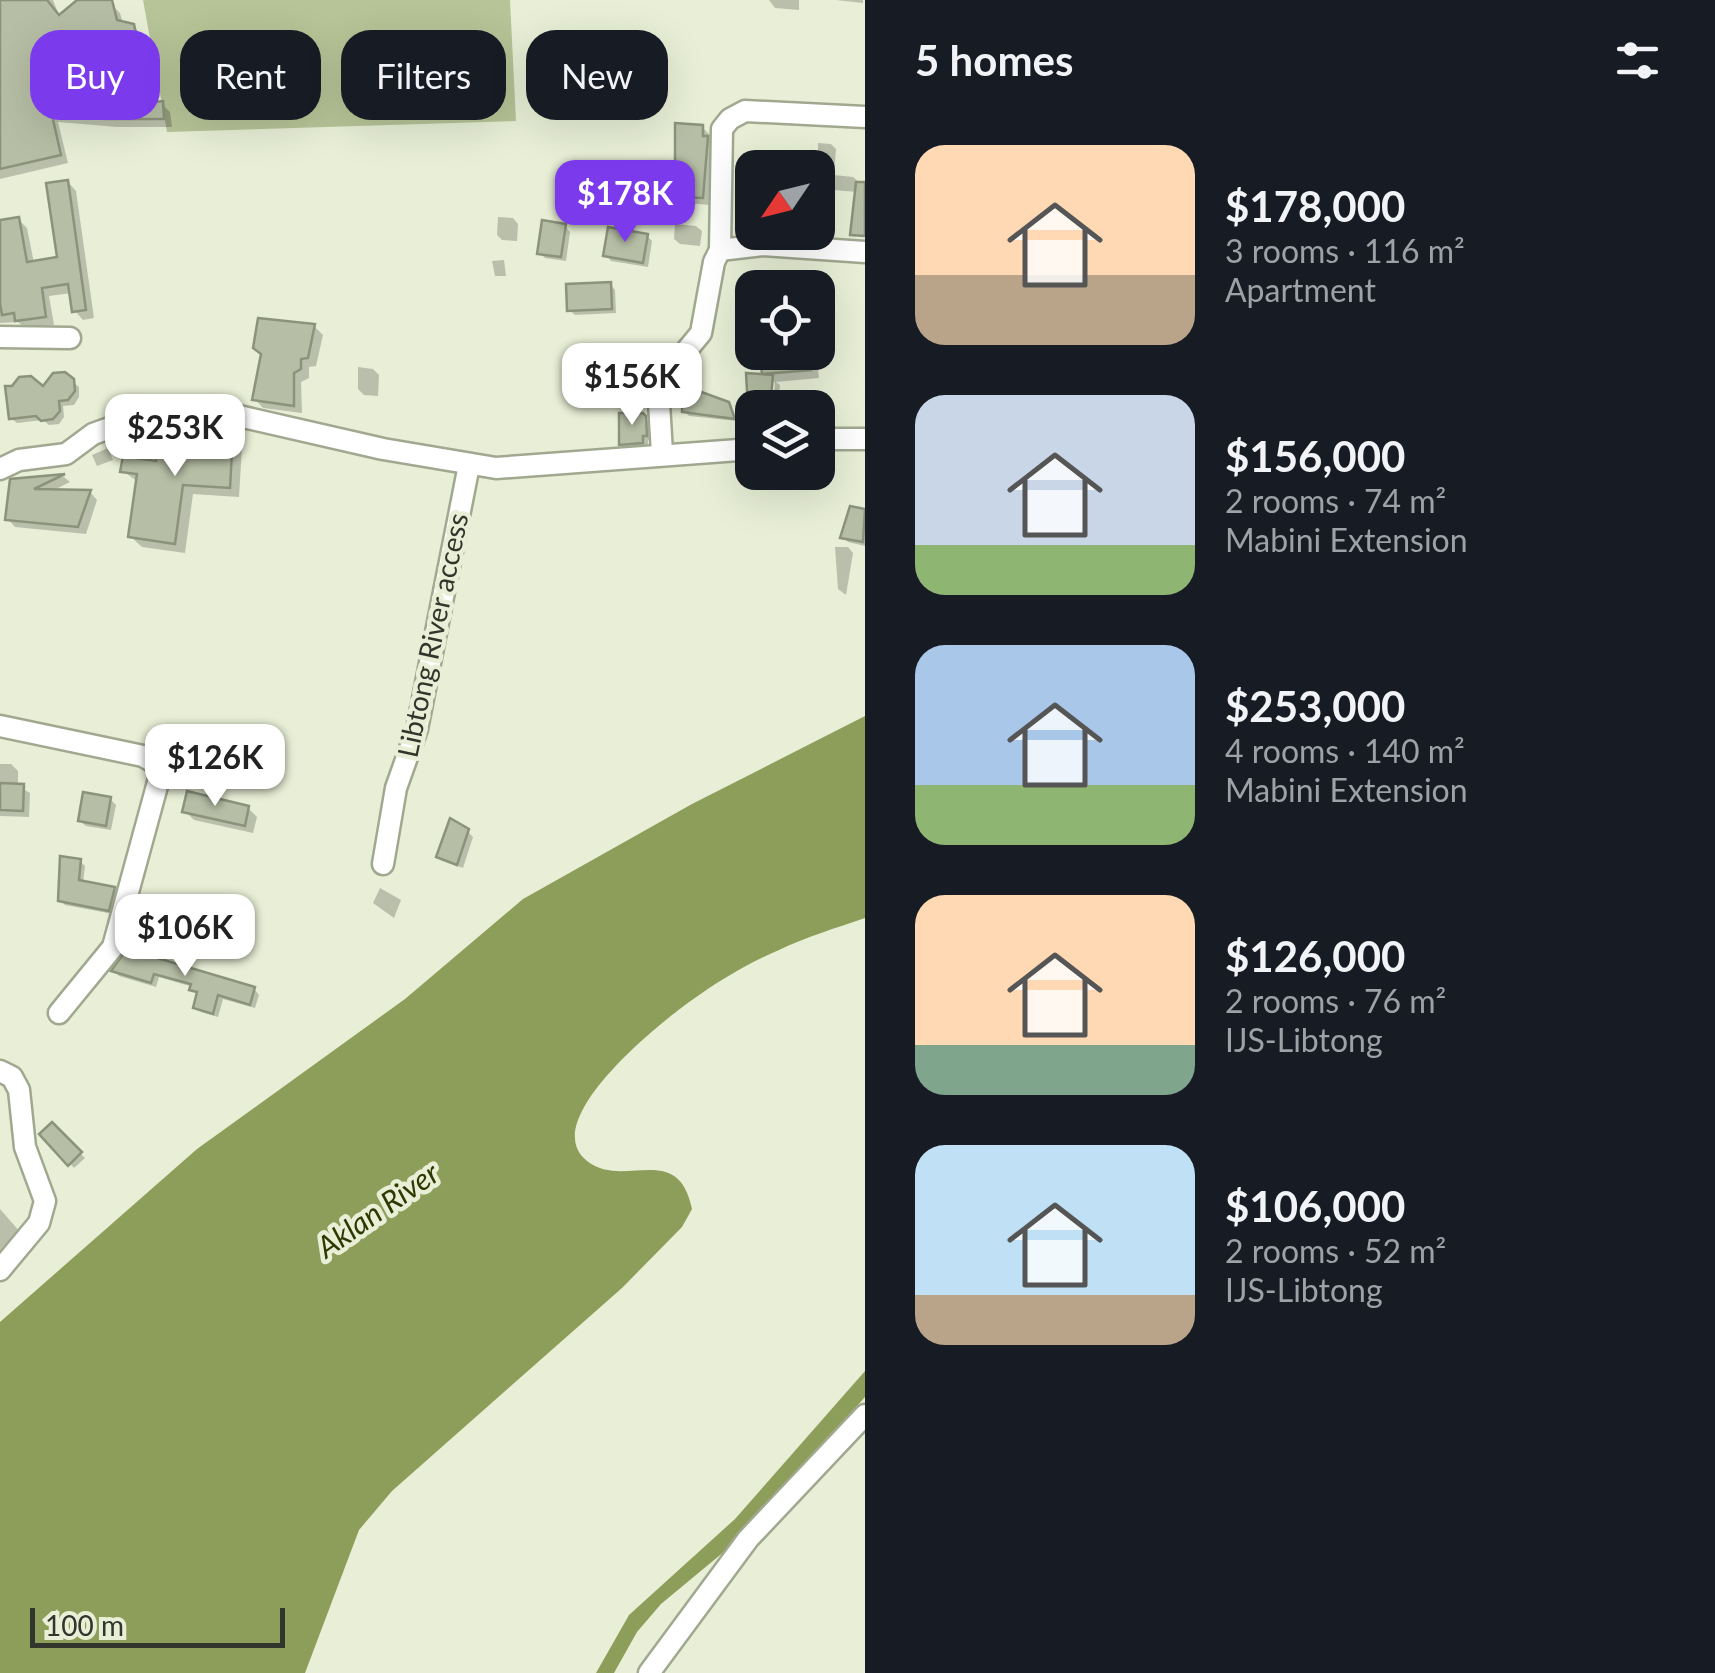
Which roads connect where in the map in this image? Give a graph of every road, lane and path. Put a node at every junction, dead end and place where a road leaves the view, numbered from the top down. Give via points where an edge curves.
1 (865, 116) edge
2 (720, 250) junction
3 (865, 252) edge
4 (0, 337) edge
5 (70, 338) dead end
6 (835, 438) edge
7 (865, 439) edge
8 (735, 450) edge
9 (662, 453) junction
10 (469, 465) junction
11 (0, 469) edge
12 (0, 726) edge
13 (384, 864) dead end
14 (58, 1013) dead end
15 (0, 1071) edge
16 (0, 1270) edge
17 (865, 1415) edge
18 (648, 1673) edge

1 - 2 street via 745,111 730,119 722,129
2 - 3 street via 762,245
2 - 9 street via 701,333 660,403
4 - 5 street
6 - 7 street
8 - 9 street
9 - 10 street via 530,467
10 - 11 street via 217,410 128,421 66,454
10 - 13 street, Libtong River access via 418,730 396,788
12 - 14 street via 143,756 160,775 113,947
15 - 16 street via 19,1090 26,1147 45,1201 39,1223
17 - 18 street via 748,1539

